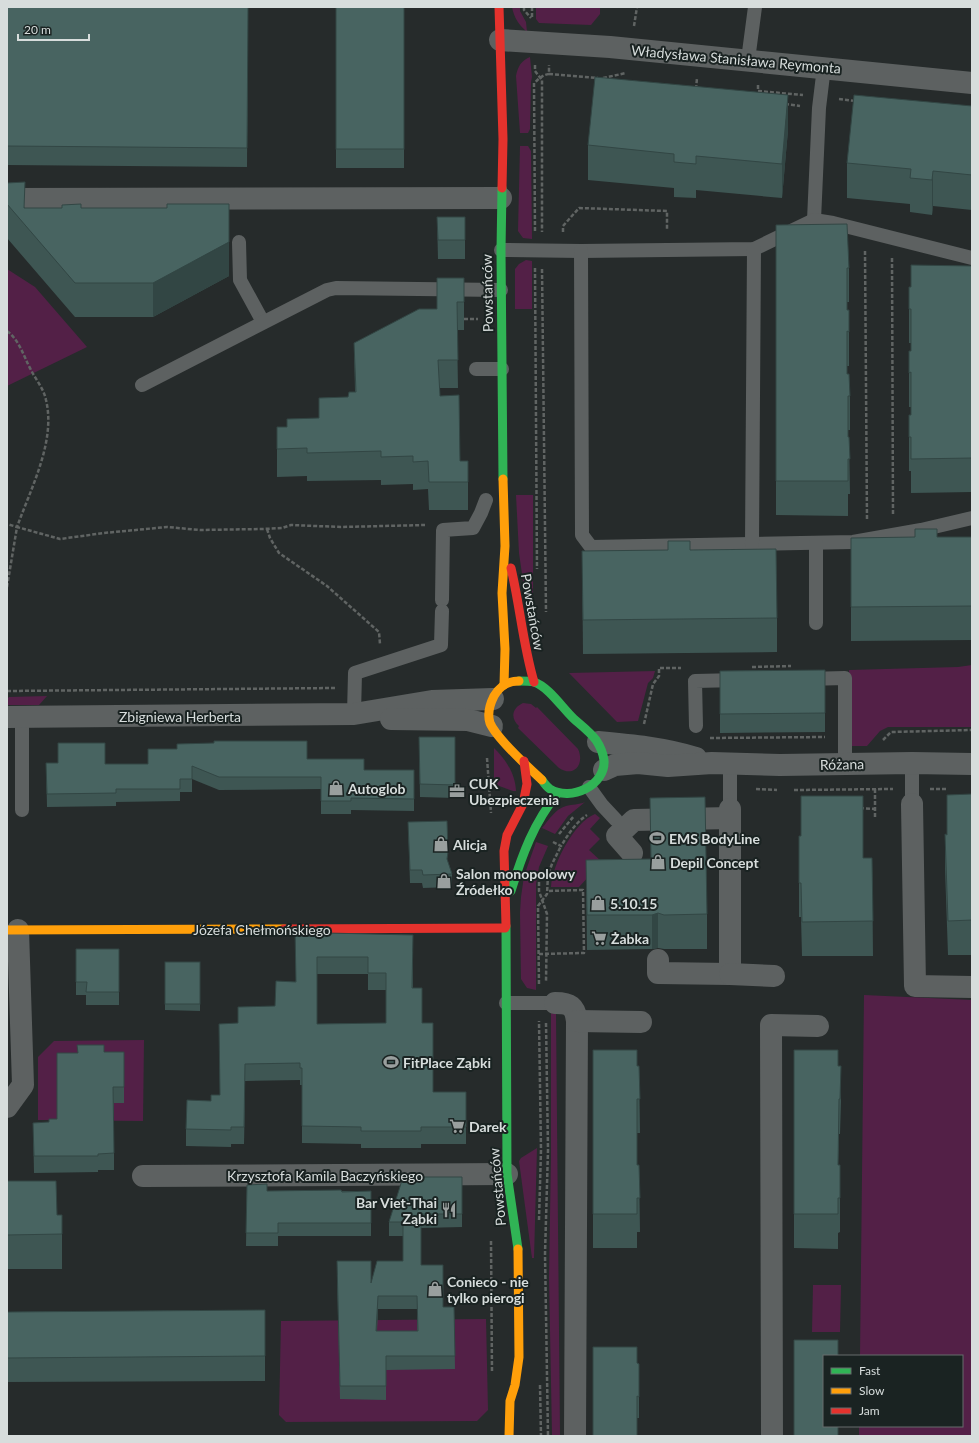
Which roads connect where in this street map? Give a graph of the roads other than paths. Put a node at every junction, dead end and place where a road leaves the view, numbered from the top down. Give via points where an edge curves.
1 (500, 7) edge
2 (755, 7) edge
3 (500, 40) junction
4 (748, 60) junction
5 (824, 67) junction
6 (972, 83) edge
7 (501, 198) junction
8 (7, 199) edge
9 (814, 220) junction
10 (239, 242) dead end
11 (754, 249) junction
12 (501, 250) junction
13 (581, 251) junction
14 (972, 258) edge
15 (501, 290) junction
16 (264, 322) junction
17 (476, 369) dead end
18 (502, 369) junction
19 (142, 385) dead end
20 (486, 500) dead end
21 (972, 518) edge
22 (816, 543) junction
23 (752, 544) junction
24 (506, 546) junction
25 (816, 623) dead end
26 (747, 673) edge
27 (794, 673) edge
28 (534, 682) junction
29 (498, 692) junction
30 (354, 714) junction
31 (14, 716) edge
32 (492, 726) junction
33 (696, 726) dead end
34 (598, 742) junction
35 (845, 756) junction
36 (524, 761) junction
37 (912, 763) junction
38 (721, 764) junction
39 (972, 764) edge
40 (604, 770) junction
41 (589, 787) junction
42 (558, 793) junction
43 (912, 804) joint
44 (22, 810) dead end
45 (730, 814) junction
46 (616, 820) dead end
47 (632, 853) dead end
48 (506, 910) junction
49 (505, 928) junction
50 (13, 930) edge
51 (658, 960) dead end
52 (730, 974) junction
53 (774, 976) dead end
54 (972, 987) edge
55 (547, 1002) joint
56 (506, 1003) junction
57 (577, 1021) junction
58 (641, 1022) dead end
59 (818, 1026) dead end
60 (7, 1107) edge
61 (507, 1174) junction
62 (143, 1176) dead end
63 (509, 1436) edge
64 (575, 1436) edge
65 (772, 1436) edge

1 - 3 street, Powstańców
2 - 4 lane
3 - 4 street, Władysława Stanisława Reymonta
3 - 7 street, Powstańców via 503,139
4 - 5 street, Władysława Stanisława Reymonta
5 - 6 street, Władysława Stanisława Reymonta
5 - 9 lane
7 - 8 street
7 - 12 street, Powstańców
9 - 11 lane
9 - 14 lane
10 - 16 lane via 240,280
11 - 13 lane
11 - 23 lane
12 - 13 lane
12 - 15 street, Powstańców
13 - 23 lane via 582,535 591,547
15 - 16 lane via 336,288 318,293
15 - 18 street, Powstańców
16 - 19 lane
17 - 18 lane
18 - 24 street, Powstańców via 503,504
20 - 30 lane via 473,528 443,530 441,645 355,673
21 - 22 lane via 867,540
22 - 23 lane
22 - 25 lane
24 - 28 street, Powstańców via 519,604 528,666
24 - 29 street, Powstańców via 502,593 505,663
26 - 33 lane via 695,681
27 - 35 lane via 845,678
28 - 29 street via 510,682
28 - 34 street via 544,688
29 - 30 street, Zbigniewa Herberta
29 - 32 street, Powstańców via 489,714
30 - 31 street, Zbigniewa Herberta
30 - 32 street, Zbigniewa Herberta via 384,719 468,720
31 - 44 lane
32 - 36 street
34 - 38 street, Różana via 674,751
34 - 40 street via 604,760
35 - 37 street, Różana
35 - 38 street, Różana
36 - 42 street via 550,789
36 - 48 street, Powstańców via 527,784 523,804 507,836 504,851
37 - 39 street, Różana
37 - 43 lane
38 - 40 street, Różana via 668,766 638,763 615,765
38 - 45 lane
40 - 41 street via 598,780
41 - 42 street via 572,793
41 - 46 lane
42 - 48 street, Powstańców via 548,804 524,850
43 - 54 street via 915,986
45 - 47 street via 634,820 617,836
45 - 52 street
48 - 49 street, Powstańców
49 - 50 street, Józefa Chełmońskiego
49 - 56 street, Powstańców
50 - 60 street, Józefa Chełmońskiego via 23,1085
51 - 52 street via 658,972
52 - 53 street
55 - 56 lane
55 - 57 street via 568,1004 576,1014
56 - 61 street, Powstańców
57 - 58 street
57 - 64 street
59 - 65 street via 771,1025
61 - 62 street, Krzysztofa Kamila Baczyńskiego
61 - 63 street, Powstańców via 518,1252 519,1343 515,1385 510,1401

